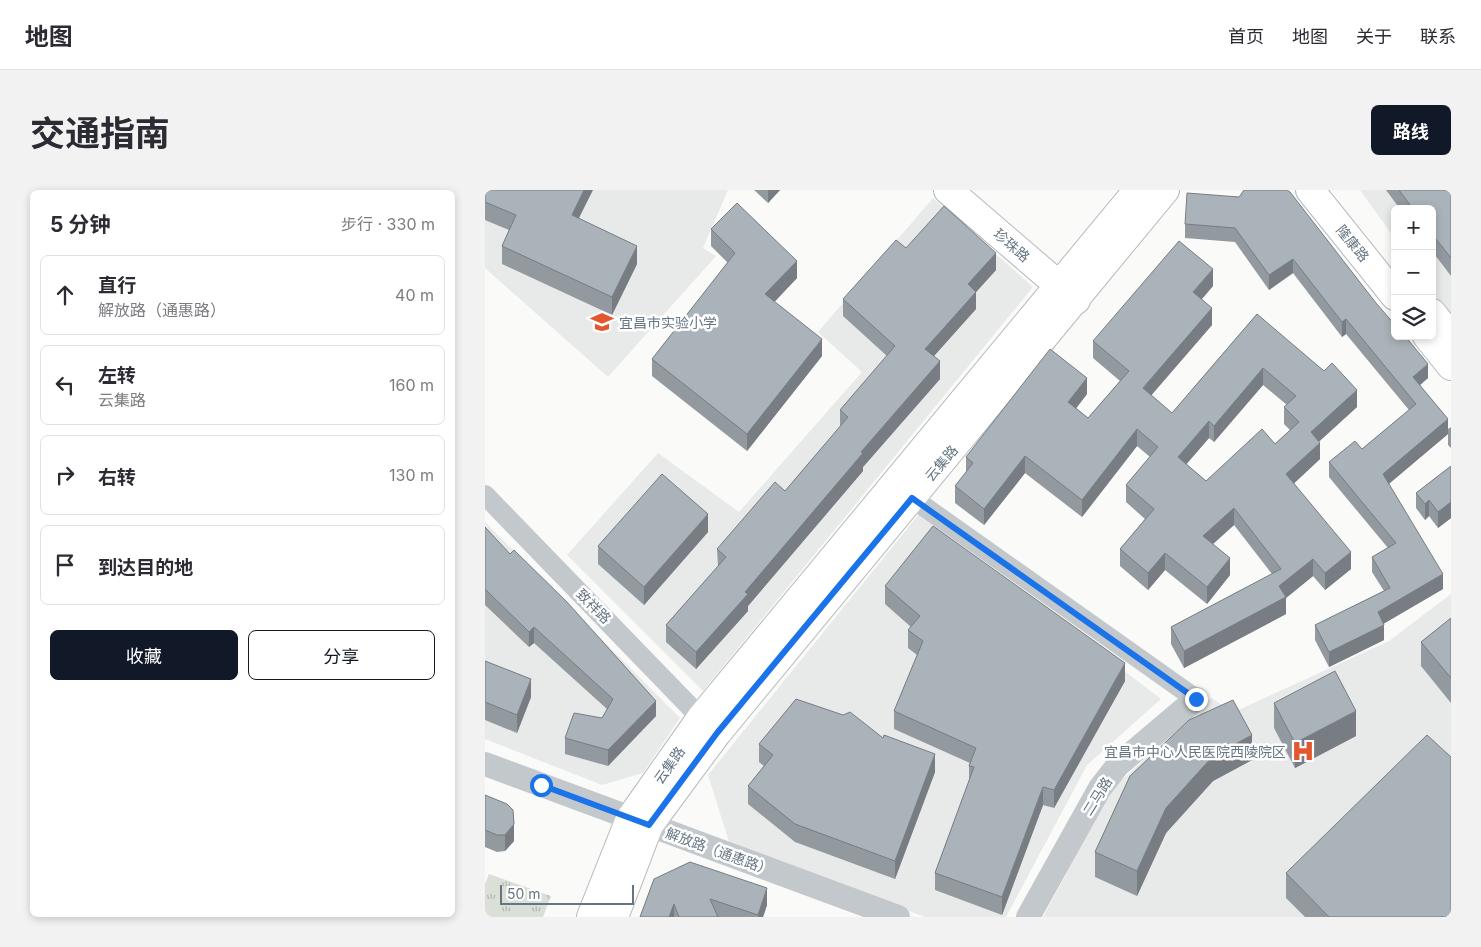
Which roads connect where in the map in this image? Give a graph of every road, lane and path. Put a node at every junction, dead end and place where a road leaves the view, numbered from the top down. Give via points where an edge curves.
1 (948, 190) edge
2 (977, 190) edge
3 (1138, 190) edge
4 (1165, 190) edge
5 (1310, 190) edge
6 (1334, 190) edge
7 (1391, 261) edge
8 (1074, 286) junction
9 (1394, 295) edge
10 (1436, 319) edge
11 (1451, 337) edge
12 (1430, 340) edge
13 (1451, 366) edge
14 (485, 495) edge
15 (912, 498) junction
16 (1196, 699) joint
17 (701, 718) junction
18 (485, 764) edge
19 (640, 822) junction
20 (591, 917) edge
21 (615, 917) edge
22 (898, 917) edge
23 (1028, 917) edge

1 - 8 main road, 珍珠路
2 - 8 main road, 珍珠路
3 - 8 main road, 云集路
4 - 8 main road, 云集路
5 - 9 main road, 隆康路
6 - 7 main road, 隆康路
8 - 15 main road, 云集路
8 - 17 main road, 云集路
10 - 11 main road
12 - 13 main road
14 - 17 street, 致祥路
15 - 16 street
15 - 19 main road, 云集路
16 - 23 street, 二马路 via 1118,765 1100,788
17 - 19 main road, 云集路
18 - 19 street, 解放路（通惠路）
19 - 20 main road, 云集路
19 - 21 main road, 云集路
19 - 22 street, 解放路（通惠路）

